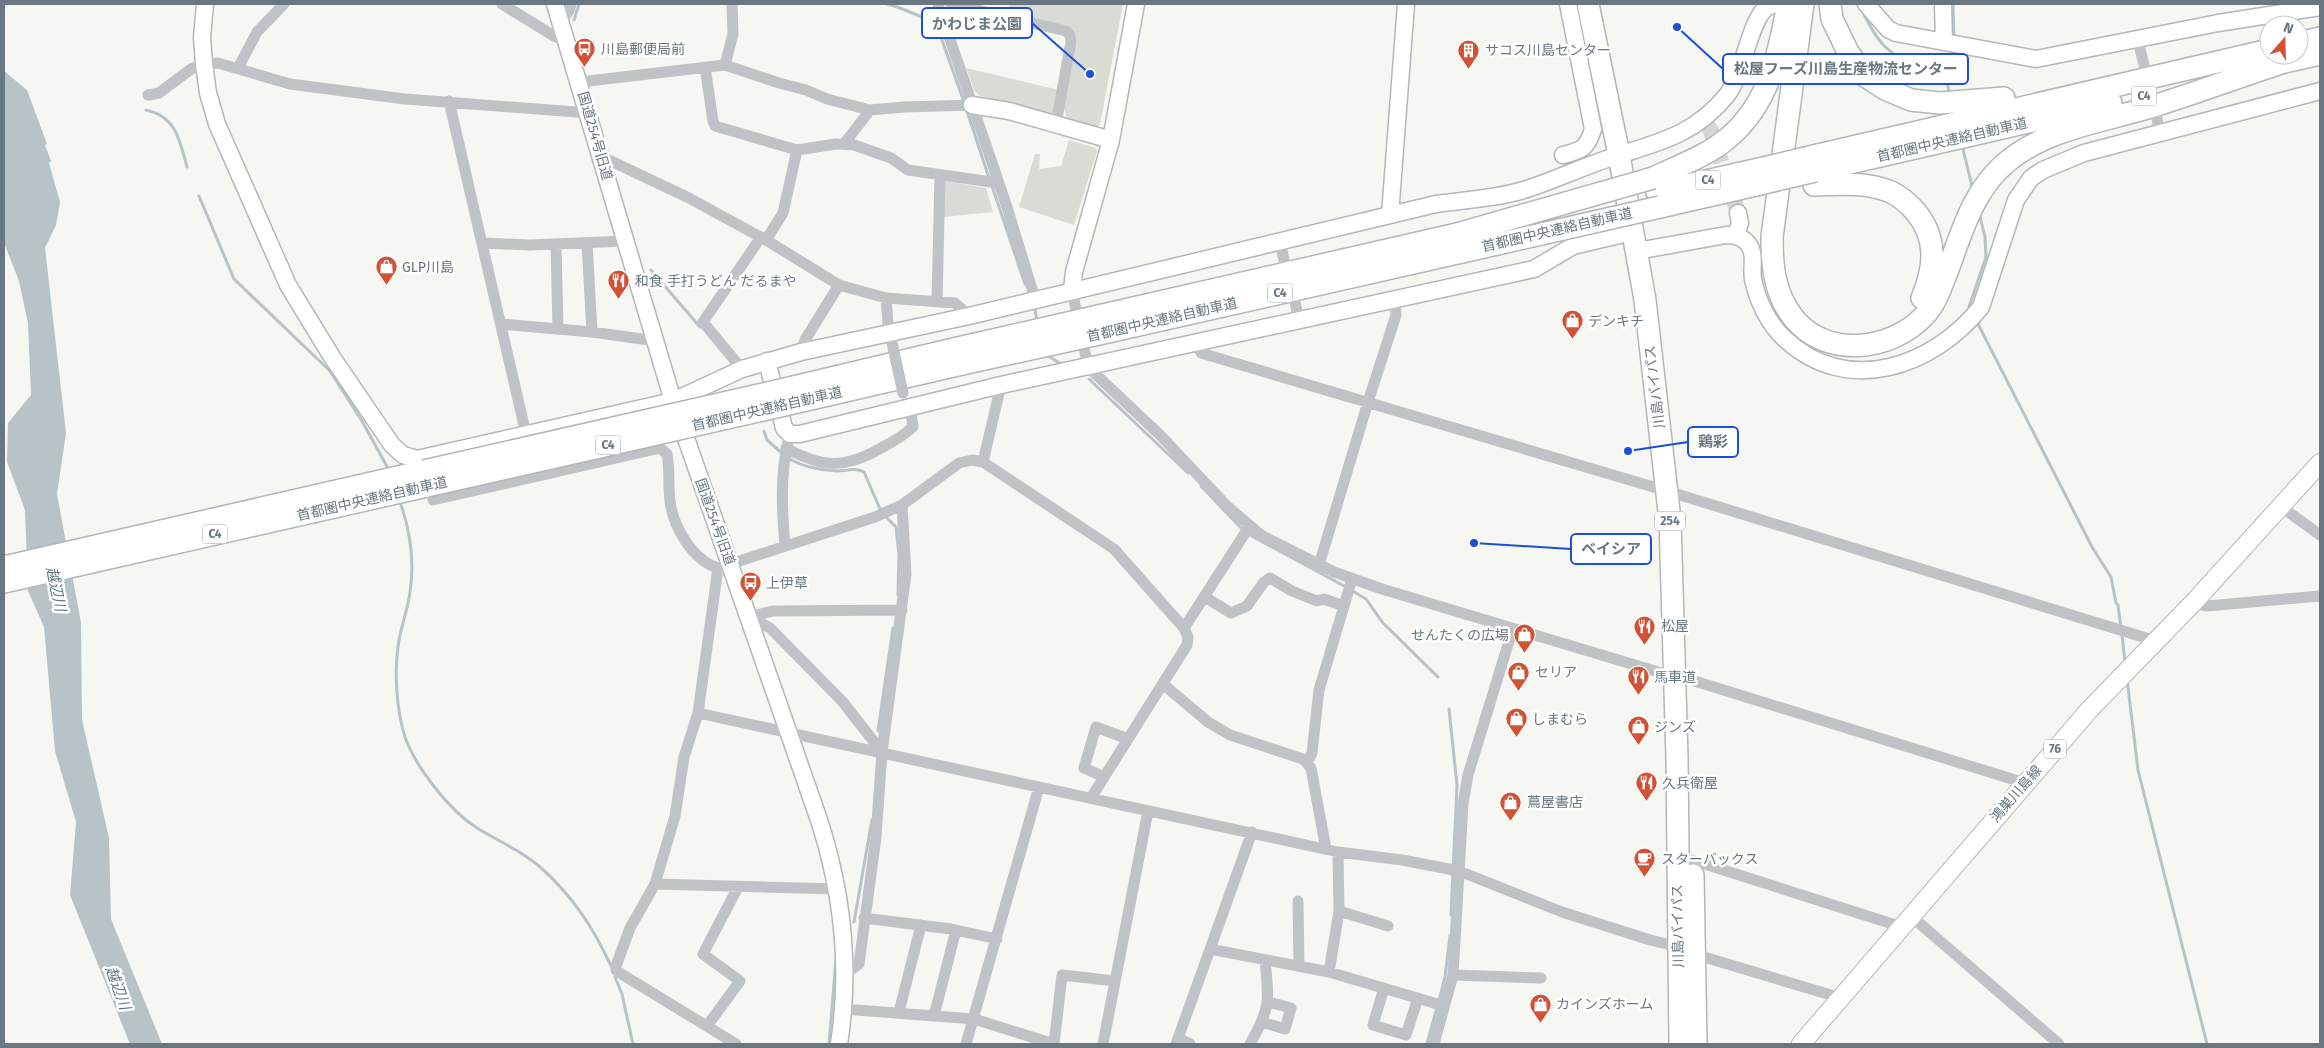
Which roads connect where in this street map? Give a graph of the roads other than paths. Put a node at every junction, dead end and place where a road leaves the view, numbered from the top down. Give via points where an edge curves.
1 (205, 4) edge
2 (284, 4) edge
3 (502, 4) edge
4 (555, 4) edge
5 (572, 4) edge
6 (732, 4) edge
7 (938, 4) edge
8 (950, 4) edge
9 (1136, 4) edge
10 (1406, 4) edge
11 (1568, 4) edge
12 (1588, 4) edge
13 (1603, 4) edge
14 (1788, 4) edge
15 (1802, 4) edge
16 (1813, 4) edge
17 (1830, 4) edge
18 (1866, 4) edge
19 (1943, 4) edge
20 (1769, 5) edge
21 (2320, 7) edge
22 (561, 21) junction
23 (2138, 40) junction
24 (567, 41) junction
25 (1951, 43) junction
26 (2259, 61) edge
27 (2259, 61) edge
28 (204, 64) junction
29 (725, 65) junction
30 (705, 67) junction
31 (238, 68) junction
32 (580, 82) junction
33 (2320, 91) edge
34 (2151, 92) junction
35 (148, 95) dead end
36 (2060, 97) junction
37 (450, 102) junction
38 (972, 105) junction
39 (870, 110) junction
40 (589, 113) junction
41 (1056, 124) junction
42 (1958, 130) junction
43 (2160, 132) junction
44 (1111, 140) junction
45 (844, 144) junction
46 (798, 150) junction
47 (1625, 153) junction
48 (1563, 156) dead end
49 (602, 158) junction
50 (1816, 170) junction
51 (940, 176) junction
52 (993, 182) junction
53 (1757, 183) junction
54 (1658, 198) junction
55 (1738, 213) tunnel mouth
56 (1390, 215) junction
57 (1632, 232) junction
58 (1736, 235) junction
59 (764, 238) junction
60 (626, 241) junction
61 (1280, 241) junction
62 (482, 242) junction
63 (587, 243) junction
64 (1460, 243) junction
65 (556, 244) junction
66 (1648, 249) junction
67 (1284, 260) dead end
68 (839, 285) junction
69 (1072, 290) junction
70 (886, 298) junction
71 (1035, 299) junction
72 (1395, 299) junction
73 (937, 302) junction
74 (1295, 302) dead end
75 (969, 316) junction
76 (1299, 320) junction
77 (501, 324) junction
78 (558, 329) junction
79 (592, 332) junction
80 (890, 333) junction
81 (656, 341) junction
82 (1197, 344) junction
83 (801, 352) junction
84 (767, 361) junction
85 (1088, 367) junction
86 (742, 369) junction
87 (1001, 386) junction
88 (787, 396) junction
89 (673, 401) junction
90 (1368, 402) junction
91 (907, 403) junction
92 (526, 434) junction
93 (787, 448) junction
94 (426, 457) junction
95 (983, 462) junction
96 (2320, 463) edge
97 (1674, 493) junction
98 (447, 496) junction
99 (433, 500) dead end
100 (902, 505) junction
101 (2280, 506) junction
102 (1249, 527) junction
103 (2320, 535) edge
104 (785, 546) junction
105 (1319, 565) junction
106 (724, 566) junction
107 (4, 567) edge
108 (1352, 579) junction
109 (4, 582) edge
110 (2320, 596) edge
111 (1204, 598) junction
112 (2193, 603) junction
113 (1344, 606) junction
114 (898, 610) junction
115 (749, 617) junction
116 (1184, 628) junction
117 (1513, 628) junction
118 (2156, 641) junction
119 (1681, 678) junction
120 (1163, 684) junction
121 (698, 713) junction
122 (789, 733) junction
123 (1128, 739) junction
124 (882, 752) junction
125 (1307, 763) junction
126 (1104, 777) junction
127 (2025, 783) junction
128 (1039, 787) junction
129 (1091, 798) junction
130 (1148, 810) junction
131 (1252, 832) junction
132 (1326, 849) junction
133 (1338, 852) junction
134 (1692, 860) junction
135 (1459, 871) junction
136 (654, 884) junction
137 (738, 887) junction
138 (838, 889) junction
139 (1298, 901) dead end
140 (1339, 911) junction
141 (864, 918) junction
142 (1907, 922) junction
143 (921, 925) junction
144 (1388, 926) dead end
145 (956, 930) junction
146 (997, 939) junction
147 (1210, 949) junction
148 (1686, 950) junction
149 (1265, 960) junction
150 (1299, 966) junction
151 (1329, 972) junction
152 (845, 974) junction
153 (1453, 975) junction
154 (1542, 978) dead end
155 (1115, 981) junction
156 (1384, 988) junction
157 (1418, 998) junction
158 (1841, 998) junction
159 (1269, 1002) junction
160 (1444, 1006) junction
161 (843, 1009) junction
162 (899, 1012) junction
163 (934, 1016) junction
164 (974, 1019) junction
165 (1262, 1022) junction
166 (706, 1026) junction
167 (1177, 1041) edge
168 (736, 1044) edge
169 (839, 1044) edge
170 (966, 1044) edge
171 (1054, 1044) edge
172 (1103, 1044) edge
173 (1190, 1044) edge
174 (1250, 1044) edge
175 (1434, 1044) edge
176 (1680, 1044) edge
177 (1696, 1044) edge
178 (1801, 1044) edge
179 (2058, 1044) edge

1 - 28 street
2 - 31 street via 257,32
3 - 24 street
4 - 22 street, 国道254号旧道
5 - 22 street
6 - 29 street via 733,34
7 - 38 street
8 - 41 street via 1066,31 1070,35
9 - 44 street
10 - 56 street
11 - 48 street via 1593,130 1589,143 1583,149
12 - 47 highway, 川島バイパス / 254
13 - 47 highway, 川島バイパス / 254
14 - 54 highway via 1771,77 1745,121
15 - 34 highway via 1772,237 1772,267 1778,288 1792,316 1802,327 1818,337 1849,346 1879,343 1917,324 1936,299 1977,197 2008,161 2043,140 2088,124
16 - 50 highway via 1783,240 1785,273 1791,291 1816,321 1849,333 1869,333 1897,324 1922,298 1929,281 1932,242 1923,221 1906,201 1890,192 1852,184
17 - 36 highway via 1848,52 1865,76 1911,100 1979,102 2042,93
18 - 25 street via 1888,29 1896,33
19 - 25 street
20 - 47 street via 1757,24 1729,92 1704,122
21 - 23 street
22 - 24 street, 国道254号旧道
23 - 25 street via 2036,59
23 - 34 street
24 - 32 street, 国道254号旧道
26 - 34 highway, 首都圏中央連絡自動車道 / C4
27 - 34 highway
28 - 31 street via 218,63
28 - 35 street via 191,69 159,93
28 - 94 street via 208,93 218,124 288,285 332,357 392,444 408,458
29 - 30 street
29 - 39 street
30 - 32 street
30 - 46 street via 715,126
31 - 37 street via 290,84
32 - 40 street, 国道254号旧道
33 - 43 street
34 - 36 highway, 首都圏中央連絡自動車道 / C4
34 - 42 highway, 首都圏中央連絡自動車道 / C4
34 - 43 street
36 - 42 highway, 首都圏中央連絡自動車道 / C4
37 - 40 street
37 - 62 street
38 - 39 street
38 - 41 street
38 - 52 street
39 - 45 street
40 - 49 street, 国道254号旧道
41 - 44 street
42 - 50 highway, 首都圏中央連絡自動車道 / C4
43 - 58 street via 2063,161 2031,178 2016,200 1981,307 1970,321 1942,342 1914,359 1890,368 1856,372 1826,366 1804,355 1783,338 1760,302 1753,280 1751,248
44 - 69 street via 1074,272
45 - 46 street
45 - 51 street via 891,158 908,170
46 - 59 street via 783,213
47 - 56 street via 1529,189
47 - 57 highway, 川島バイパス / 254
47 - 66 highway, 川島バイパス / 254
49 - 59 street via 689,198
49 - 60 street, 国道254号旧道
50 - 53 highway
50 - 53 highway, 首都圏中央連絡自動車道 / C4, bridge
51 - 52 street
51 - 73 street
52 - 71 street
53 - 54 highway, 首都圏中央連絡自動車道 / C4
54 - 64 highway, bridge
54 - 64 highway, 首都圏中央連絡自動車道 / C4, bridge via 1519,239
55 - 58 street via 1740,224
56 - 61 street
57 - 72 street via 1573,246 1534,269
57 - 97 highway, 川島バイパス / 254
58 - 66 street
59 - 68 street
59 - 86 street via 703,322
60 - 63 street
60 - 81 street, 国道254号旧道
61 - 67 street
61 - 69 street
62 - 65 street
62 - 77 street
63 - 65 street
63 - 79 street
64 - 88 highway, 首都圏中央連絡自動車道 / C4, bridge
65 - 78 street
66 - 97 highway, 川島バイパス / 254 via 1658,302
68 - 70 street
68 - 83 street
69 - 71 street
69 - 85 street
70 - 73 street
70 - 80 street
71 - 75 street
72 - 76 street
72 - 90 street via 1396,315
73 - 75 street via 955,303
74 - 76 street
75 - 80 street
76 - 82 street
77 - 78 street
77 - 92 street
78 - 79 street
79 - 81 street
80 - 83 street
80 - 91 street, bridge
81 - 89 street, 国道254号旧道
82 - 85 street
82 - 90 street via 1200,353
83 - 84 street
84 - 86 street
84 - 93 street
85 - 87 street
85 - 102 street via 1161,436
86 - 89 street
87 - 91 street
87 - 95 street
88 - 107 highway, 首都圏中央連絡自動車道 / C4, bridge
88 - 109 highway, 首都圏中央連絡自動車道 / C4, bridge
89 - 92 street
89 - 106 street, 国道254号旧道
90 - 97 street
90 - 105 street
91 - 93 street via 800,434
91 - 93 street via 913,427 872,454 847,464 804,458
92 - 94 street
93 - 104 street via 782,513
94 - 98 street
95 - 100 street via 958,463
95 - 116 street via 1114,549
96 - 101 main road, 鴻巣川島線 / 76
97 - 118 street
97 - 119 highway, 川島バイパス / 254 via 1683,522
98 - 99 street
98 - 106 street via 660,448 667,454 670,503 682,533 708,564
100 - 104 street via 856,524
100 - 114 street via 906,574
101 - 103 street
101 - 112 main road, 鴻巣川島線 / 76
102 - 105 street
102 - 111 street
104 - 106 street
105 - 108 street
106 - 115 street, 国道254号旧道
106 - 121 street
108 - 113 street
108 - 117 street
110 - 112 street via 2207,606
111 - 113 street via 1231,613 1247,606 1270,578 1317,601 1324,599
111 - 116 street
112 - 118 main road, 鴻巣川島線 / 76
113 - 125 street via 1319,690 1312,753
114 - 115 street via 773,611
114 - 124 street
115 - 122 street, 国道254号旧道
115 - 124 street via 770,628 842,701
116 - 120 street via 1187,645
117 - 119 street
117 - 135 street via 1468,775
118 - 127 main road, 鴻巣川島線 / 76 via 2090,708
119 - 127 street
119 - 134 highway, 川島バイパス / 254
119 - 148 highway, 川島バイパス / 254
120 - 123 street
120 - 125 street via 1208,722 1230,735
121 - 122 street
121 - 136 street via 684,757 675,816
122 - 124 street
122 - 138 street, 国道254号旧道 via 824,835
123 - 126 street
123 - 126 street via 1096,727 1084,768
124 - 128 street
124 - 141 street via 876,837
125 - 132 street via 1311,768
126 - 129 street
127 - 142 main road, 鴻巣川島線 / 76
128 - 129 street
128 - 146 street
129 - 130 street
130 - 131 street
130 - 155 street
131 - 132 street
131 - 147 street
132 - 133 street
133 - 135 street
133 - 140 street
134 - 142 street
134 - 148 highway, 川島バイパス / 254
135 - 148 street via 1562,912
135 - 153 street
136 - 137 street
136 - 166 street via 630,928 616,970
137 - 138 street
137 - 166 street via 703,954 740,981
138 - 152 street, 国道254号旧道
139 - 150 street
140 - 144 street
140 - 151 street
141 - 143 street
141 - 152 street via 859,964
142 - 158 main road, 鴻巣川島線 / 76
142 - 179 street
143 - 145 street
143 - 162 street
145 - 146 street
145 - 163 street
146 - 164 street
147 - 149 street
147 - 167 street
148 - 158 street
148 - 176 highway, 川島バイパス / 254
148 - 177 highway, 川島バイパス / 254
149 - 150 street
149 - 159 street
150 - 151 street
151 - 156 street
152 - 161 street, 国道254号旧道
153 - 154 street
153 - 160 street
155 - 171 street via 1062,975
155 - 172 street
156 - 157 street
156 - 157 street via 1373,1025 1406,1035
157 - 160 street
158 - 178 main road, 鴻巣川島線 / 76
159 - 165 street
159 - 165 street via 1291,1008 1285,1030
160 - 175 street
161 - 162 street
161 - 169 street, 国道254号旧道
162 - 163 street
163 - 164 street
164 - 170 street
164 - 171 street
165 - 174 street
166 - 168 street
167 - 173 street

